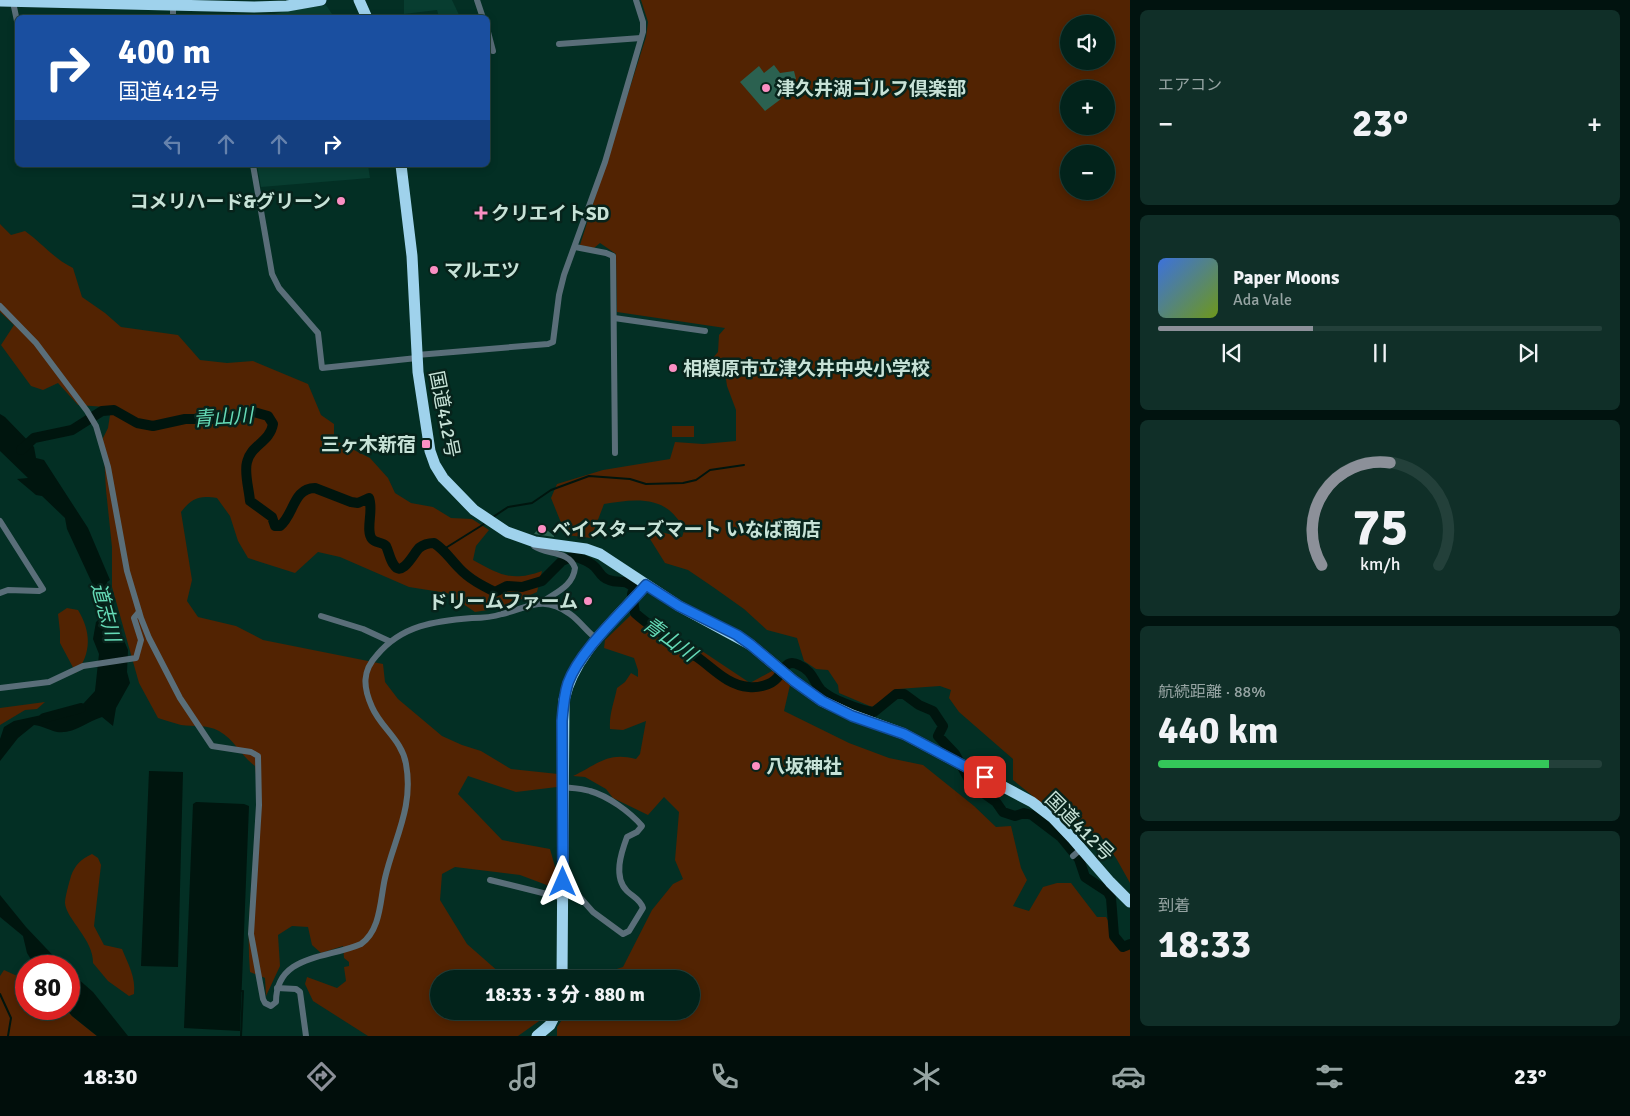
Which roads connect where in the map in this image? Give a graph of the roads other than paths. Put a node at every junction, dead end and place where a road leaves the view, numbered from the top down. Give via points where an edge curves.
1 (321, 0) edge
2 (359, 0) edge
3 (477, 0) edge
4 (636, 0) edge
5 (0, 1) edge
6 (13, 2) junction
7 (110, 2) edge
8 (173, 5) junction
9 (16, 15) edge
10 (173, 15) edge
11 (366, 15) edge
12 (482, 15) edge
13 (641, 38) junction
14 (490, 40) edge
15 (559, 44) dead end
16 (493, 51) dead end
17 (254, 167) edge
18 (401, 167) edge
19 (575, 247) junction
20 (0, 306) edge
21 (614, 318) junction
22 (705, 331) dead end
23 (417, 357) junction
24 (615, 453) dead end
25 (0, 521) edge
26 (535, 542) junction
27 (646, 585) junction
28 (0, 593) edge
29 (541, 603) junction
30 (139, 612) junction
31 (321, 616) dead end
32 (598, 640) junction
33 (389, 641) junction
34 (0, 687) edge
35 (562, 787) junction
36 (490, 880) dead end
37 (563, 882) junction
38 (563, 898) junction
39 (1130, 902) edge
40 (562, 970) edge
41 (277, 988) junction
42 (552, 1020) edge
43 (306, 1036) edge
44 (537, 1036) edge

1 - 8 highway via 271,6
2 - 11 highway
3 - 12 street
4 - 13 street via 643,22
5 - 6 highway
6 - 7 highway
6 - 9 street
7 - 8 highway
8 - 10 street
13 - 15 street
13 - 19 street via 605,162
14 - 16 street
17 - 23 street via 272,274 279,288 318,333 322,368
18 - 23 highway, 国道412号 via 412,256
19 - 21 street via 612,256
19 - 23 street via 559,295 553,342
20 - 30 street via 33,339 93,421 105,454 127,571
21 - 22 street
21 - 24 street
23 - 26 highway, 国道412号 via 430,451 435,465 474,510 507,532
25 - 28 street via 43,589
26 - 27 highway, 国道412号 via 600,554
26 - 29 street via 537,548 570,560 575,568 563,589
27 - 32 highway
27 - 39 highway, 国道412号 via 679,606 737,635 822,701 852,716 904,734 1032,802 1053,818 1078,852
29 - 32 street via 568,613
29 - 33 street via 496,616 416,627
30 - 34 street via 134,620 140,631 141,644 136,658 83,666 49,682
30 - 41 street via 166,672 212,746 258,756 259,805 252,934 265,1003 272,1006 276,1002
31 - 33 street
32 - 35 highway via 576,667 566,692
33 - 41 street via 369,665 364,680 365,690 377,718 405,757 406,800 400,833 386,872 376,925 361,944 293,966 281,978
35 - 37 highway
35 - 37 street via 598,794 630,812 642,826 627,837 618,871 622,886 641,902 642,908 629,931 623,934 593,912
36 - 38 street
37 - 38 highway
38 - 40 highway
41 - 43 street via 300,992
42 - 44 highway

